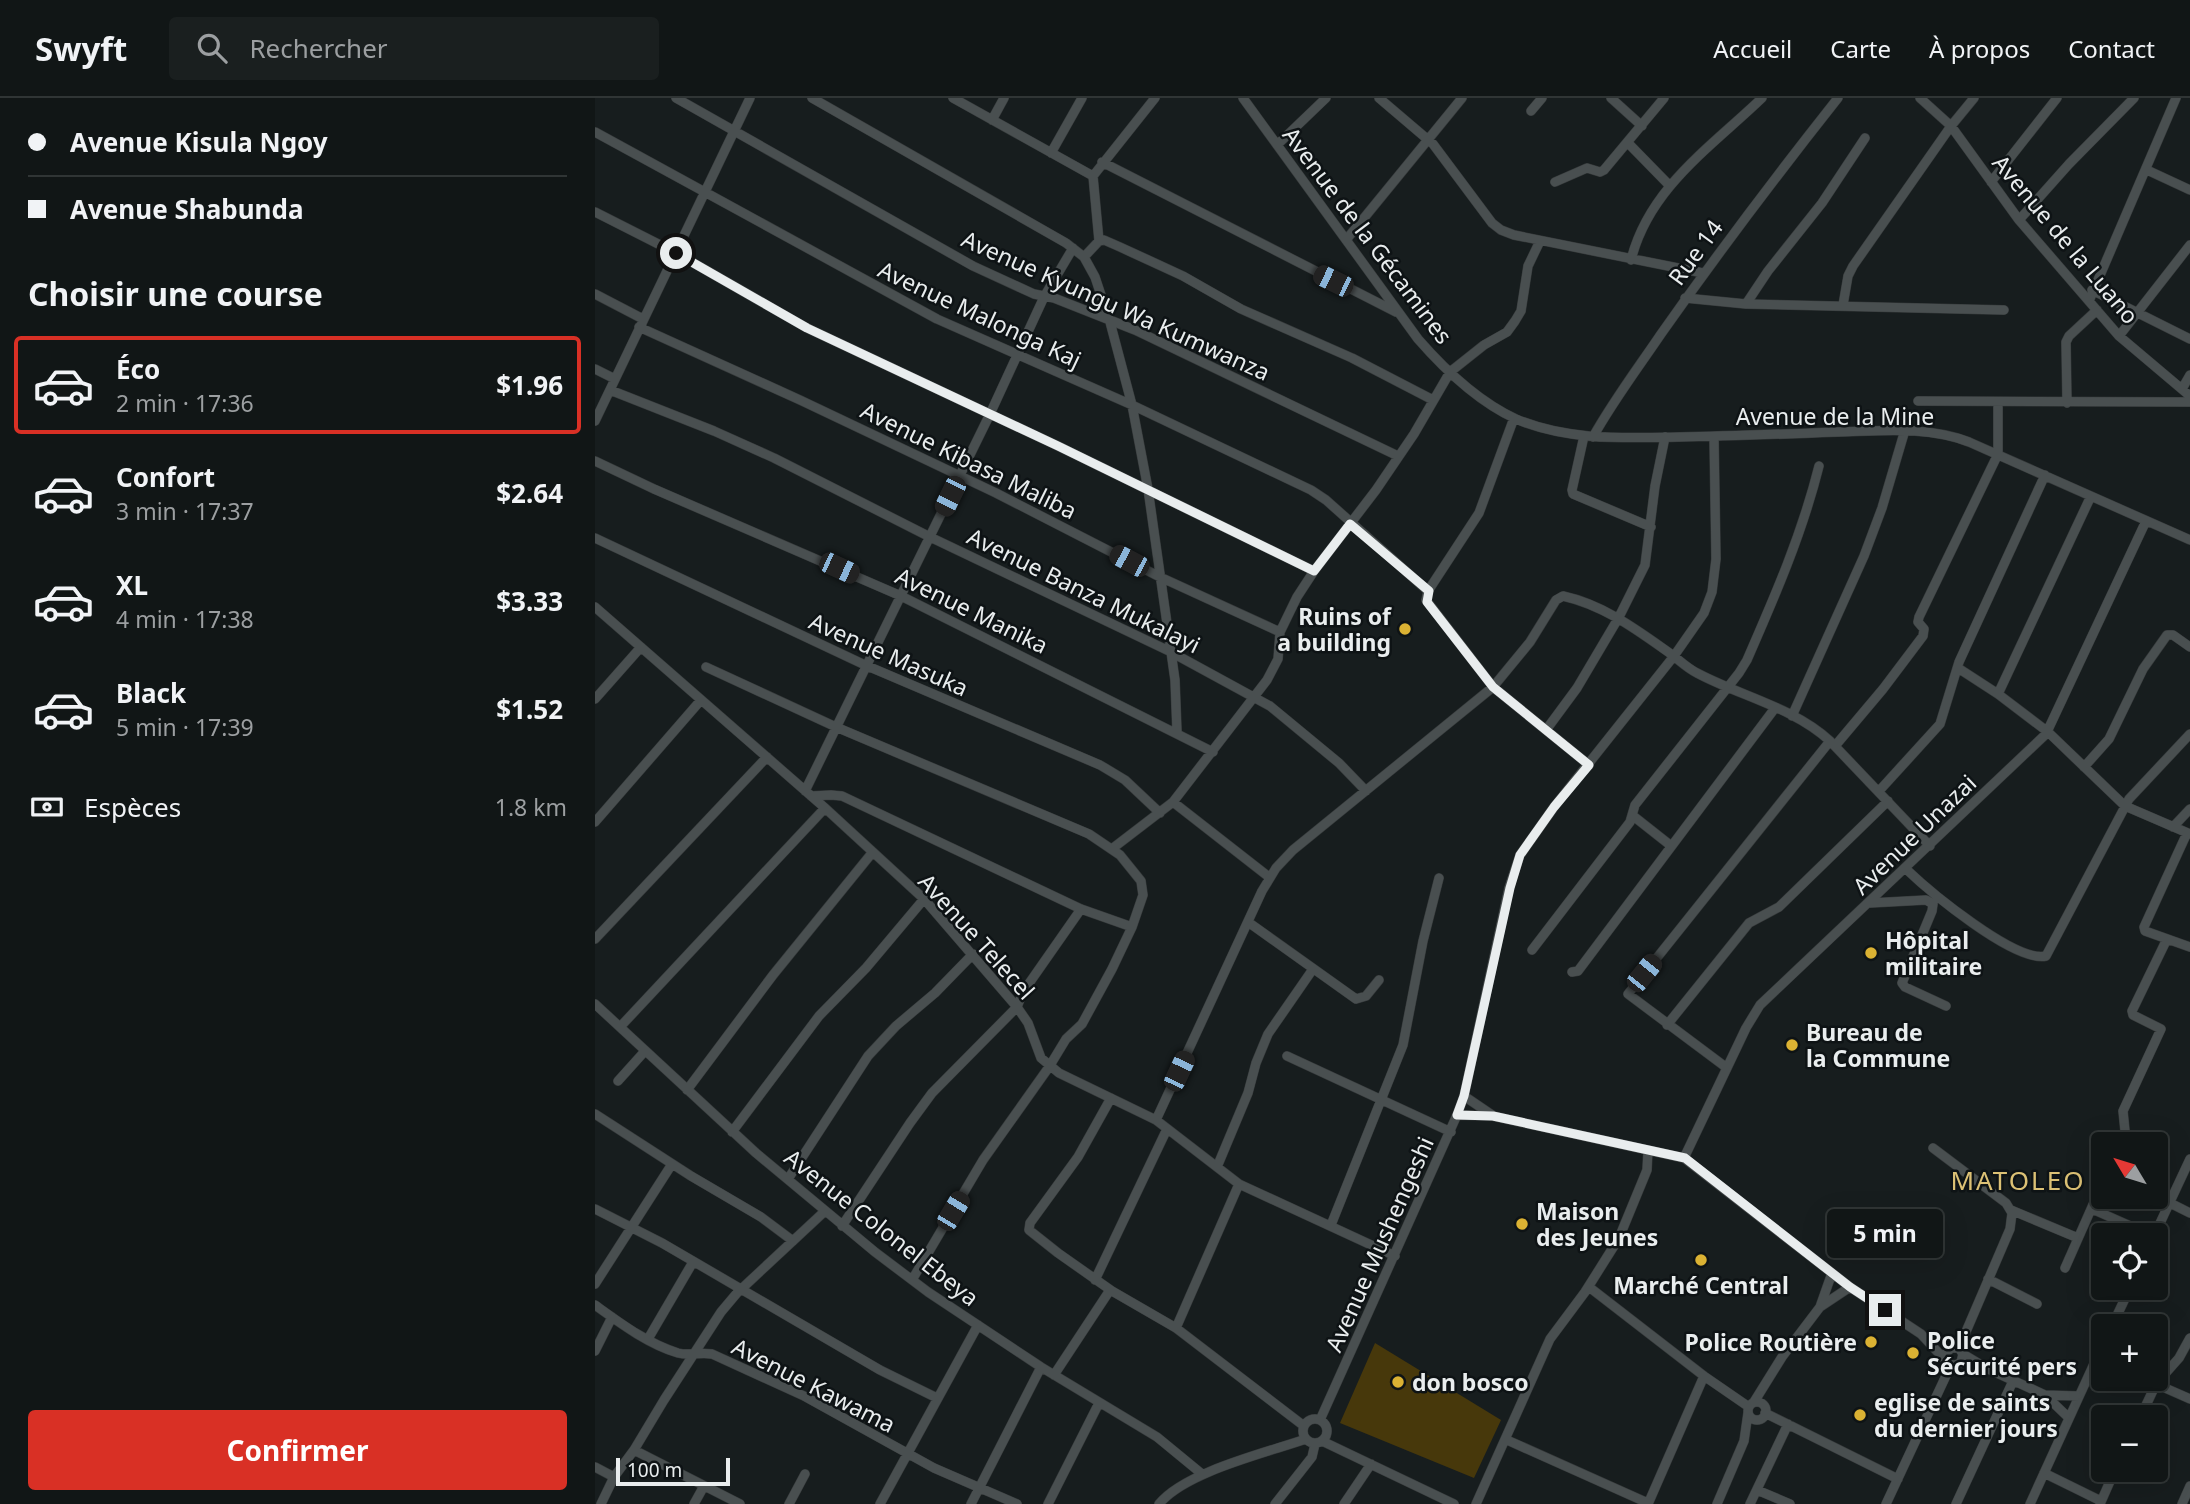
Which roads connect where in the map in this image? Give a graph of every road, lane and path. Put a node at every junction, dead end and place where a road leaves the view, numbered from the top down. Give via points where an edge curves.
1 (676, 98) edge
2 (750, 98) edge
3 (812, 98) edge
4 (953, 98) edge
5 (1004, 98) edge
6 (1082, 98) edge
7 (1155, 98) edge
8 (1243, 98) edge
9 (1326, 98) edge
10 (1380, 98) edge
11 (1462, 98) edge
12 (1542, 98) edge
13 (1611, 98) edge
14 (1664, 98) edge
15 (1762, 98) edge
16 (1838, 98) edge
17 (1920, 98) edge
18 (1974, 98) edge
19 (2057, 98) edge
20 (2134, 98) edge
21 (2176, 98) edge
22 (1531, 111) dead end
23 (992, 120) junction
24 (1642, 126) junction
25 (1951, 126) junction
26 (595, 132) edge
27 (734, 132) junction
28 (1865, 138) dead end
29 (1429, 140) junction
30 (1628, 143) junction
31 (1277, 145) junction
32 (1051, 153) junction
33 (1102, 162) junction
34 (2147, 170) junction
35 (1093, 176) junction
36 (1555, 182) dead end
37 (1991, 182) junction
38 (1670, 186) junction
39 (2190, 190) edge
40 (705, 192) junction
41 (595, 212) edge
42 (2019, 220) junction
43 (1346, 240) junction
44 (1540, 241) junction
45 (1098, 242) junction
46 (2190, 245) edge
47 (1073, 248) junction
48 (676, 253) junction
49 (1084, 257) junction
50 (1631, 260) junction
51 (1703, 273) junction
52 (2092, 290) junction
53 (595, 294) edge
54 (1044, 297) junction
55 (1685, 298) junction
56 (2089, 302) junction
57 (1746, 304) junction
58 (1843, 305) junction
59 (2004, 310) dead end
60 (2097, 310) junction
61 (2138, 311) junction
62 (1400, 314) junction
63 (1110, 322) junction
64 (641, 323) junction
65 (2119, 336) junction
66 (2190, 339) edge
67 (1017, 355) junction
68 (595, 369) edge
69 (1450, 372) junction
70 (2190, 375) edge
71 (615, 379) junction
72 (2182, 389) junction
73 (610, 390) junction
74 (2190, 399) edge
75 (1433, 400) junction
76 (1918, 401) dead end
77 (1998, 402) junction
78 (2067, 402) junction
79 (1132, 405) junction
80 (990, 414) junction
81 (1514, 418) junction
82 (595, 421) edge
83 (1905, 430) junction
84 (1588, 436) junction
85 (1665, 437) junction
86 (1714, 437) junction
87 (1998, 454) junction
88 (1398, 456) junction
89 (595, 461) edge
90 (1819, 466) dead end
91 (2045, 475) junction
92 (959, 476) junction
93 (1148, 489) junction
94 (2091, 496) junction
95 (2146, 521) junction
96 (1350, 524) junction
97 (1651, 527) junction
98 (930, 537) junction
99 (595, 538) edge
100 (2190, 540) edge
101 (1314, 571) junction
102 (1160, 577) junction
103 (1429, 591) junction
104 (901, 596) junction
105 (595, 607) edge
106 (1619, 617) junction
107 (1280, 632) junction
108 (641, 647) junction
109 (2190, 647) edge
110 (1169, 651) junction
111 (1674, 656) junction
112 (865, 665) junction
113 (706, 667) dead end
114 (1958, 668) junction
115 (1493, 687) junction
116 (1727, 689) junction
117 (1998, 694) junction
118 (1255, 697) junction
119 (595, 699) edge
120 (701, 700) junction
121 (1775, 708) junction
122 (1793, 716) junction
123 (836, 727) junction
124 (1546, 730) junction
125 (1177, 732) junction
126 (2048, 732) junction
127 (2190, 734) edge
128 (1833, 743) junction
129 (1213, 752) junction
130 (767, 757) junction
131 (1589, 765) junction
132 (2084, 767) junction
133 (1366, 791) junction
134 (1879, 792) junction
135 (808, 794) junction
136 (1888, 801) junction
137 (1173, 802) junction
138 (2125, 806) junction
139 (825, 808) junction
140 (2190, 809) edge
141 (1160, 813) junction
142 (1632, 815) junction
143 (595, 822) edge
144 (2173, 827) junction
145 (2189, 833) edge
146 (1671, 845) junction
147 (1930, 846) junction
148 (1113, 848) junction
149 (872, 853) junction
150 (1906, 869) junction
151 (1269, 877) junction
152 (1439, 878) dead end
153 (924, 899) junction
154 (1870, 903) junction
155 (1081, 909) junction
156 (1248, 922) junction
157 (1132, 927) junction
158 (595, 939) edge
159 (2167, 939) junction
160 (2190, 947) edge
161 (1532, 950) dead end
162 (973, 954) junction
163 (1313, 969) junction
164 (1572, 972) dead end
165 (1379, 980) dead end
166 (595, 1004) edge
167 (1946, 1006) dead end
168 (1017, 1007) junction
169 (1667, 1025) junction
170 (620, 1027) junction
171 (645, 1051) junction
172 (1287, 1056) dead end
173 (1049, 1067) junction
174 (1727, 1068) junction
175 (618, 1082) dead end
176 (687, 1090) junction
177 (1464, 1096) junction
178 (1111, 1098) junction
179 (1381, 1101) junction
180 (595, 1114) edge
181 (1457, 1115) junction
182 (1493, 1116) junction
183 (1156, 1120) junction
184 (1167, 1129) junction
185 (732, 1132) junction
186 (1451, 1132) junction
187 (2125, 1132) edge
188 (1933, 1147) dead end
189 (1648, 1150) junction
190 (1685, 1158) junction
191 (2190, 1159) edge
192 (672, 1164) junction
193 (1217, 1167) junction
194 (788, 1180) junction
195 (1239, 1184) junction
196 (2169, 1203) junction
197 (595, 1209) edge
198 (2092, 1209) joint
199 (2011, 1210) junction
200 (825, 1211) junction
201 (2190, 1213) edge
202 (2124, 1223) edge
203 (2159, 1223) edge
204 (1331, 1225) junction
205 (842, 1226) junction
206 (633, 1228) junction
207 (2078, 1238) junction
208 (793, 1241) junction
209 (1395, 1256) junction
210 (693, 1262) junction
211 (2065, 1268) dead end
212 (1832, 1273) junction
213 (1095, 1279) junction
214 (1988, 1279) junction
215 (912, 1280) junction
216 (595, 1284) edge
217 (1589, 1287) junction
218 (1850, 1287) junction
219 (740, 1290) junction
220 (1110, 1290) junction
221 (2037, 1304) dead end
222 (595, 1305) edge
223 (1820, 1307) junction
224 (613, 1317) junction
225 (978, 1325) junction
226 (1176, 1328) junction
227 (1921, 1334) junction
228 (2190, 1338) edge
229 (648, 1339) junction
230 (1958, 1350) junction
231 (595, 1351) edge
232 (695, 1353) junction
233 (1951, 1363) junction
234 (1041, 1367) junction
235 (1988, 1369) junction
236 (2091, 1370) edge
237 (2168, 1370) edge
238 (1774, 1374) junction
239 (1054, 1375) junction
240 (1704, 1376) junction
241 (2013, 1381) junction
242 (2168, 1389) edge
243 (2045, 1395) junction
244 (2079, 1396) junction
245 (937, 1398) junction
246 (2190, 1399) edge
247 (1099, 1403) junction
248 (1750, 1407) junction
249 (1763, 1413) junction
250 (2069, 1418) junction
251 (1320, 1420) junction
252 (1788, 1424) junction
253 (1304, 1426) junction
254 (1507, 1440) junction
255 (1314, 1441) junction
256 (1744, 1441) junction
257 (634, 1450) junction
258 (907, 1454) junction
259 (1371, 1464) junction
260 (595, 1467) edge
261 (2044, 1473) junction
262 (805, 1474) dead end
263 (1202, 1474) junction
264 (614, 1476) junction
265 (1898, 1479) junction
266 (2109, 1482) edge
267 (703, 1486) junction
268 (979, 1488) junction
269 (1757, 1489) junction
270 (2100, 1502) edge
271 (1648, 1503) edge
272 (601, 1504) edge
273 (694, 1504) edge
274 (740, 1504) edge
275 (789, 1504) edge
276 (880, 1504) edge
277 (971, 1504) edge
278 (1017, 1504) edge
279 (1048, 1504) edge
280 (1159, 1504) edge
281 (1275, 1504) edge
282 (1343, 1504) edge
283 (1454, 1504) edge
284 (1476, 1504) edge
285 (1717, 1504) edge
286 (1750, 1504) edge
287 (1790, 1504) edge
288 (1886, 1504) edge
289 (1956, 1504) edge
290 (2030, 1504) edge

1 - 27 street, Avenue Kyungu Wa Kumwanza
2 - 27 street
3 - 47 street
4 - 23 street
5 - 23 street
6 - 32 street
7 - 33 street
8 - 31 street, Avenue de la Gécamines
9 - 31 street
10 - 29 street
11 - 29 street
12 - 22 street
13 - 24 street
14 - 24 street
15 - 38 street
16 - 51 street, Rue 14
17 - 25 street, Avenue de la Luano
18 - 25 street
19 - 37 street
20 - 42 street
21 - 34 street
23 - 32 street
24 - 30 street
25 - 37 street, Avenue de la Luano
25 - 58 street via 1853,266
26 - 40 street, Avenue Malonga Kaj
27 - 40 street
27 - 54 street, Avenue Kyungu Wa Kumwanza via 955,256
28 - 57 street
29 - 43 street
29 - 44 street via 1497,227
30 - 36 street via 1602,171 1587,168
30 - 38 street
31 - 43 street, Avenue de la Gécamines
32 - 35 street
33 - 35 street
33 - 62 street
34 - 39 street
34 - 52 street
35 - 45 street
37 - 42 street, Avenue de la Luano
38 - 50 street via 1643,224
40 - 48 street
40 - 67 street, Avenue Malonga Kaj via 937,319
41 - 48 street
42 - 56 street, Avenue de la Luano
43 - 62 street, Avenue de la Gécamines
44 - 50 street
44 - 69 street via 1528,266 1515,321 1507,332
45 - 49 street
45 - 75 street via 1104,240 1183,276 1241,309 1338,351
46 - 61 street
47 - 49 street
47 - 54 street
48 - 64 street
48 - 80 street via 807,328
49 - 63 street
50 - 51 street
51 - 55 street, Rue 14
52 - 56 street
52 - 61 street
53 - 64 street, Avenue Kibasa Maliba
54 - 63 street, Avenue Kyungu Wa Kumwanza
54 - 67 street
55 - 57 street
55 - 84 street, Rue 14
56 - 60 street, Avenue de la Luano
57 - 58 street
58 - 59 street
60 - 65 street, Avenue de la Luano
60 - 78 street via 2066,342
61 - 65 street
61 - 66 street
62 - 69 street, Avenue de la Gécamines
63 - 79 street
63 - 88 street, Avenue Kyungu Wa Kumwanza
64 - 71 street
64 - 92 street, Avenue Kibasa Maliba
65 - 72 street, Avenue de la Luano
67 - 79 street, Avenue Malonga Kaj
67 - 80 street
68 - 71 street
69 - 75 street
69 - 81 street, Avenue de la Gécamines
70 - 72 street
71 - 73 street
72 - 74 street, Avenue de la Luano
73 - 82 street
73 - 98 street, Avenue Banza Mukalayi via 774,458
74 - 78 street
75 - 88 street
76 - 77 street
77 - 78 street
77 - 87 street
79 - 93 street
79 - 96 street, Avenue Malonga Kaj via 1311,490
80 - 92 street
80 - 93 street
81 - 84 street, Avenue de la Gécamines
81 - 103 street via 1479,513
83 - 86 street, Avenue de la Mine
83 - 87 street, Avenue de la Mine via 1950,435
83 - 122 street via 1864,556
84 - 85 street, Avenue de la Mine
84 - 97 street, Rue 14 via 1573,494
85 - 86 street, Avenue de la Mine
85 - 97 street
86 - 111 street, Avenue Mushengeshi via 1717,522 1713,583 1704,613
87 - 91 street, Avenue de la Mine
87 - 128 street via 1919,617 1923,636 1883,689
88 - 96 street
89 - 104 street, Avenue Manika
90 - 116 street via 1787,569 1747,660
91 - 94 street, Avenue de la Mine
91 - 114 street
92 - 98 street
92 - 102 street, Avenue Kibasa Maliba
93 - 101 street
93 - 102 street
94 - 95 street, Avenue de la Mine
94 - 117 street
95 - 100 street, Avenue de la Mine
95 - 126 street, Avenue Unazai
96 - 101 street
96 - 103 street, Avenue Malonga Kaj
97 - 106 street via 1646,565
98 - 104 street
98 - 110 street, Avenue Banza Mukalayi
99 - 112 street, Avenue Masuka
101 - 107 street
102 - 107 street, Avenue Kibasa Maliba
102 - 110 street
103 - 115 street via 1427,602
104 - 112 street
104 - 125 street, Avenue Manika
105 - 108 street, Avenue Telecel
106 - 111 street
106 - 115 street via 1559,597
106 - 124 street
107 - 118 street via 1276,664
108 - 119 street
108 - 120 street, Avenue Telecel
109 - 132 street via 2167,635 2143,668 2109,739
110 - 118 street, Avenue Banza Mukalayi
110 - 125 street via 1177,690
111 - 116 street
111 - 131 street, Avenue Mushengeshi
112 - 123 street
112 - 141 street, Avenue Masuka via 1100,765 1125,780
113 - 123 street
114 - 117 street
114 - 134 street via 1938,728
115 - 124 street
115 - 133 street
116 - 121 street
116 - 142 street via 1635,805
117 - 126 street
118 - 129 street
118 - 133 street, Avenue Banza Mukalayi via 1330,754
120 - 130 street, Avenue Telecel
120 - 143 street
121 - 122 street
121 - 146 street
122 - 128 street
123 - 135 street
123 - 148 street
124 - 131 street
125 - 129 street, Avenue Manika
126 - 132 street
126 - 147 street, Avenue Unazai
127 - 138 street
128 - 134 street
128 - 169 street via 1628,994
129 - 137 street
130 - 135 street, Avenue Telecel
130 - 158 street
131 - 177 street, Avenue Mushengeshi via 1520,855
132 - 138 street
133 - 151 street via 1293,850
134 - 136 street
135 - 139 street, Avenue Telecel
135 - 155 street via 842,796
136 - 147 street
136 - 169 street via 1779,907 1749,923
137 - 141 street
137 - 151 street
138 - 144 street
138 - 150 street via 2044,957 2005,944 1932,894
139 - 149 street, Avenue Telecel
139 - 170 street
140 - 144 street
141 - 148 street
142 - 146 street
142 - 161 street
144 - 145 street
145 - 159 street via 2144,925 2144,930
146 - 164 street via 1578,971
147 - 150 street, Avenue Unazai
148 - 157 street via 1142,884
149 - 153 street, Avenue Telecel
149 - 176 street
150 - 154 street, Avenue Unazai
151 - 156 street
152 - 179 street via 1403,1045
153 - 162 street, Avenue Telecel
153 - 185 street via 820,1016
154 - 167 street via 1933,904 1902,983
154 - 174 street, Avenue Unazai via 1760,1005
155 - 157 street
155 - 168 street
156 - 163 street
156 - 183 street
157 - 173 street via 1082,1024 1068,1036
159 - 160 street
159 - 187 street via 2132,1011 2161,1029 2124,1108
162 - 168 street, Avenue Telecel
162 - 194 street via 869,1056
163 - 165 street via 1356,999 1366,996
163 - 193 street via 1268,1034
166 - 170 street, Avenue Colonel Ebeya
168 - 173 street, Avenue Telecel
168 - 205 street via 932,1093
169 - 174 street
170 - 171 street, Avenue Colonel Ebeya
171 - 175 street
171 - 176 street, Avenue Colonel Ebeya
172 - 179 street
173 - 178 street
173 - 215 street via 983,1160
174 - 190 street, Avenue Unazai
176 - 185 street, Avenue Colonel Ebeya
177 - 181 street, Avenue Mushengeshi
177 - 182 street
178 - 183 street
178 - 213 street via 1078,1157 1029,1225 1041,1241
179 - 186 street
179 - 204 street
180 - 192 street
181 - 182 street
181 - 186 street, Avenue Mushengeshi
182 - 189 street
183 - 184 street
184 - 193 street
184 - 213 street
185 - 194 street, Avenue Colonel Ebeya
186 - 209 street, Avenue Mushengeshi
188 - 199 street
189 - 190 street
189 - 217 street via 1647,1170 1629,1218
190 - 212 street
191 - 196 street
192 - 206 street
192 - 208 street
193 - 195 street
194 - 200 street, Avenue Colonel Ebeya
195 - 204 street
195 - 226 street
196 - 201 street
196 - 203 street
197 - 206 street
198 - 202 street
198 - 207 street
199 - 207 street
199 - 214 street via 2010,1229
200 - 205 street, Avenue Colonel Ebeya
200 - 208 street
204 - 209 street
205 - 215 street, Avenue Colonel Ebeya
206 - 210 street
206 - 216 street
207 - 211 street
208 - 219 street
209 - 251 street, Avenue Mushengeshi
210 - 219 street
210 - 229 street
212 - 218 street
212 - 223 street
213 - 220 street
214 - 221 street
214 - 230 street
215 - 225 street, Avenue Colonel Ebeya
217 - 240 street
217 - 254 street via 1550,1339
218 - 223 street
218 - 227 street
219 - 232 street
219 - 245 street
220 - 226 street
220 - 239 street
222 - 224 street, Avenue Kawama
223 - 238 street
224 - 229 street, Avenue Kawama
224 - 231 street
225 - 234 street, Avenue Colonel Ebeya
225 - 245 street
226 - 253 street
227 - 230 street
227 - 233 street
228 - 237 street
229 - 232 street, Avenue Kawama via 678,1353
230 - 233 street via 1962,1362
230 - 233 street via 1945,1354
230 - 235 street
232 - 257 street
232 - 258 street, Avenue Kawama via 712,1354 786,1387
233 - 235 street
233 - 265 street
234 - 239 street, Avenue Colonel Ebeya
234 - 268 street
235 - 241 street
236 - 244 street
238 - 248 street
238 - 249 street
239 - 247 street, Avenue Colonel Ebeya
240 - 248 street
240 - 271 street
241 - 243 street
241 - 289 street
242 - 246 street
243 - 244 street
243 - 250 street
244 - 250 street
245 - 258 street
247 - 263 street, Avenue Colonel Ebeya via 1166,1443
247 - 279 street
248 - 249 street via 1761,1403
248 - 249 street via 1753,1419
248 - 256 street
249 - 252 street
249 - 256 street
250 - 261 street
251 - 253 street
251 - 255 street via 1327,1428 1326,1437
252 - 265 street
252 - 269 street
253 - 255 street via 1303,1433
254 - 271 street
254 - 284 street
255 - 259 street
255 - 263 street
255 - 281 street via 1312,1457
256 - 285 street
257 - 264 street
257 - 267 street
258 - 268 street, Avenue Kawama
258 - 276 street
259 - 282 street
259 - 283 street
260 - 264 street
261 - 270 street
261 - 290 street
262 - 275 street
263 - 280 street
264 - 272 street
265 - 288 street
266 - 270 street
267 - 273 street
267 - 274 street
268 - 277 street
268 - 278 street, Avenue Kawama
269 - 286 street
269 - 287 street

